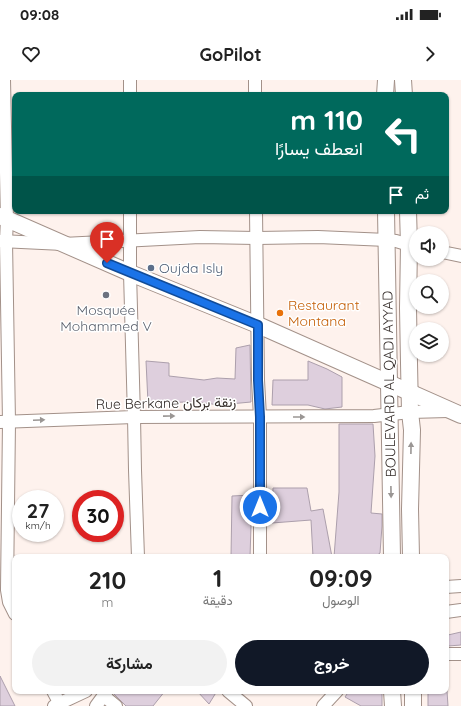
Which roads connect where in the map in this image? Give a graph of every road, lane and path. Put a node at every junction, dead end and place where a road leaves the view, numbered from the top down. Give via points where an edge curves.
1 (4, 80) edge
2 (130, 80) edge
3 (255, 80) edge
4 (386, 80) edge
5 (403, 80) edge
6 (130, 92) edge
7 (255, 92) edge
8 (385, 92) edge
9 (404, 92) edge
10 (130, 214) edge
11 (256, 214) edge
12 (386, 214) edge
13 (408, 214) edge
14 (4, 218) edge
15 (410, 226) edge
16 (257, 238) junction
17 (130, 240) junction
18 (387, 240) junction
19 (3, 241) edge
20 (63, 244) junction
21 (409, 245) edge
22 (449, 253) edge
23 (461, 256) edge
24 (411, 266) edge
25 (130, 272) junction
26 (258, 325) junction
27 (390, 383) junction
28 (410, 392) junction
29 (410, 412) junction
30 (456, 413) edge
31 (389, 414) junction
32 (134, 417) junction
33 (260, 417) junction
34 (4, 422) edge
35 (138, 554) edge
36 (260, 554) edge
37 (392, 554) edge
38 (411, 554) edge
39 (461, 586) edge
40 (449, 587) edge
41 (7, 590) edge
42 (12, 608) edge
43 (461, 610) edge
44 (449, 612) edge
45 (449, 654) edge
46 (461, 654) edge
47 (54, 694) edge
48 (80, 694) edge
49 (104, 694) edge
50 (106, 694) edge
51 (232, 694) edge
52 (334, 694) edge
53 (392, 694) edge
54 (413, 694) edge
55 (58, 705) edge
56 (96, 706) edge
57 (116, 706) edge
58 (246, 706) edge
59 (323, 706) edge
60 (393, 706) edge
61 (413, 706) edge

1 - 14 street
2 - 6 street
3 - 7 street
4 - 8 main road
5 - 9 main road
10 - 17 street
11 - 16 street
12 - 18 main road, BOULEVARD AL QADI AYYAD
13 - 15 main road, BOULEVARD AL QADI AYYAD
14 - 19 street
14 - 20 main road
16 - 17 street
16 - 18 street
16 - 26 street
17 - 20 street
17 - 25 street
18 - 21 street
18 - 27 main road, BOULEVARD AL QADI AYYAD
19 - 20 street
19 - 34 street
20 - 25 main road
22 - 23 street
24 - 28 main road, BOULEVARD AL QADI AYYAD via 408,308
25 - 26 main road
25 - 32 street
26 - 27 main road
26 - 33 street
27 - 28 main road
27 - 31 main road, BOULEVARD AL QADI AYYAD
28 - 29 main road, BOULEVARD AL QADI AYYAD
28 - 30 main road
29 - 30 street, Rue Berkane زنقة بركان
29 - 31 street, Rue Berkane زنقة بركان
38 -> 29 main road, BOULEVARD AL QADI AYYAD
33 -> 31 street, Rue Berkane زنقة بركان
31 -> 37 main road, BOULEVARD AL QADI AYYAD
32 -> 33 street, Rue Berkane زنقة بركان
34 -> 32 street, Rue Berkane زنقة بركان
32 - 35 street
33 - 36 street
34 - 41 street
39 - 40 street
41 - 42 street
43 - 44 street
45 - 46 street
47 - 55 street
48 - 55 street
49 - 56 street
50 - 57 street
51 - 58 street
52 - 59 street
53 - 60 main road
54 - 61 main road

